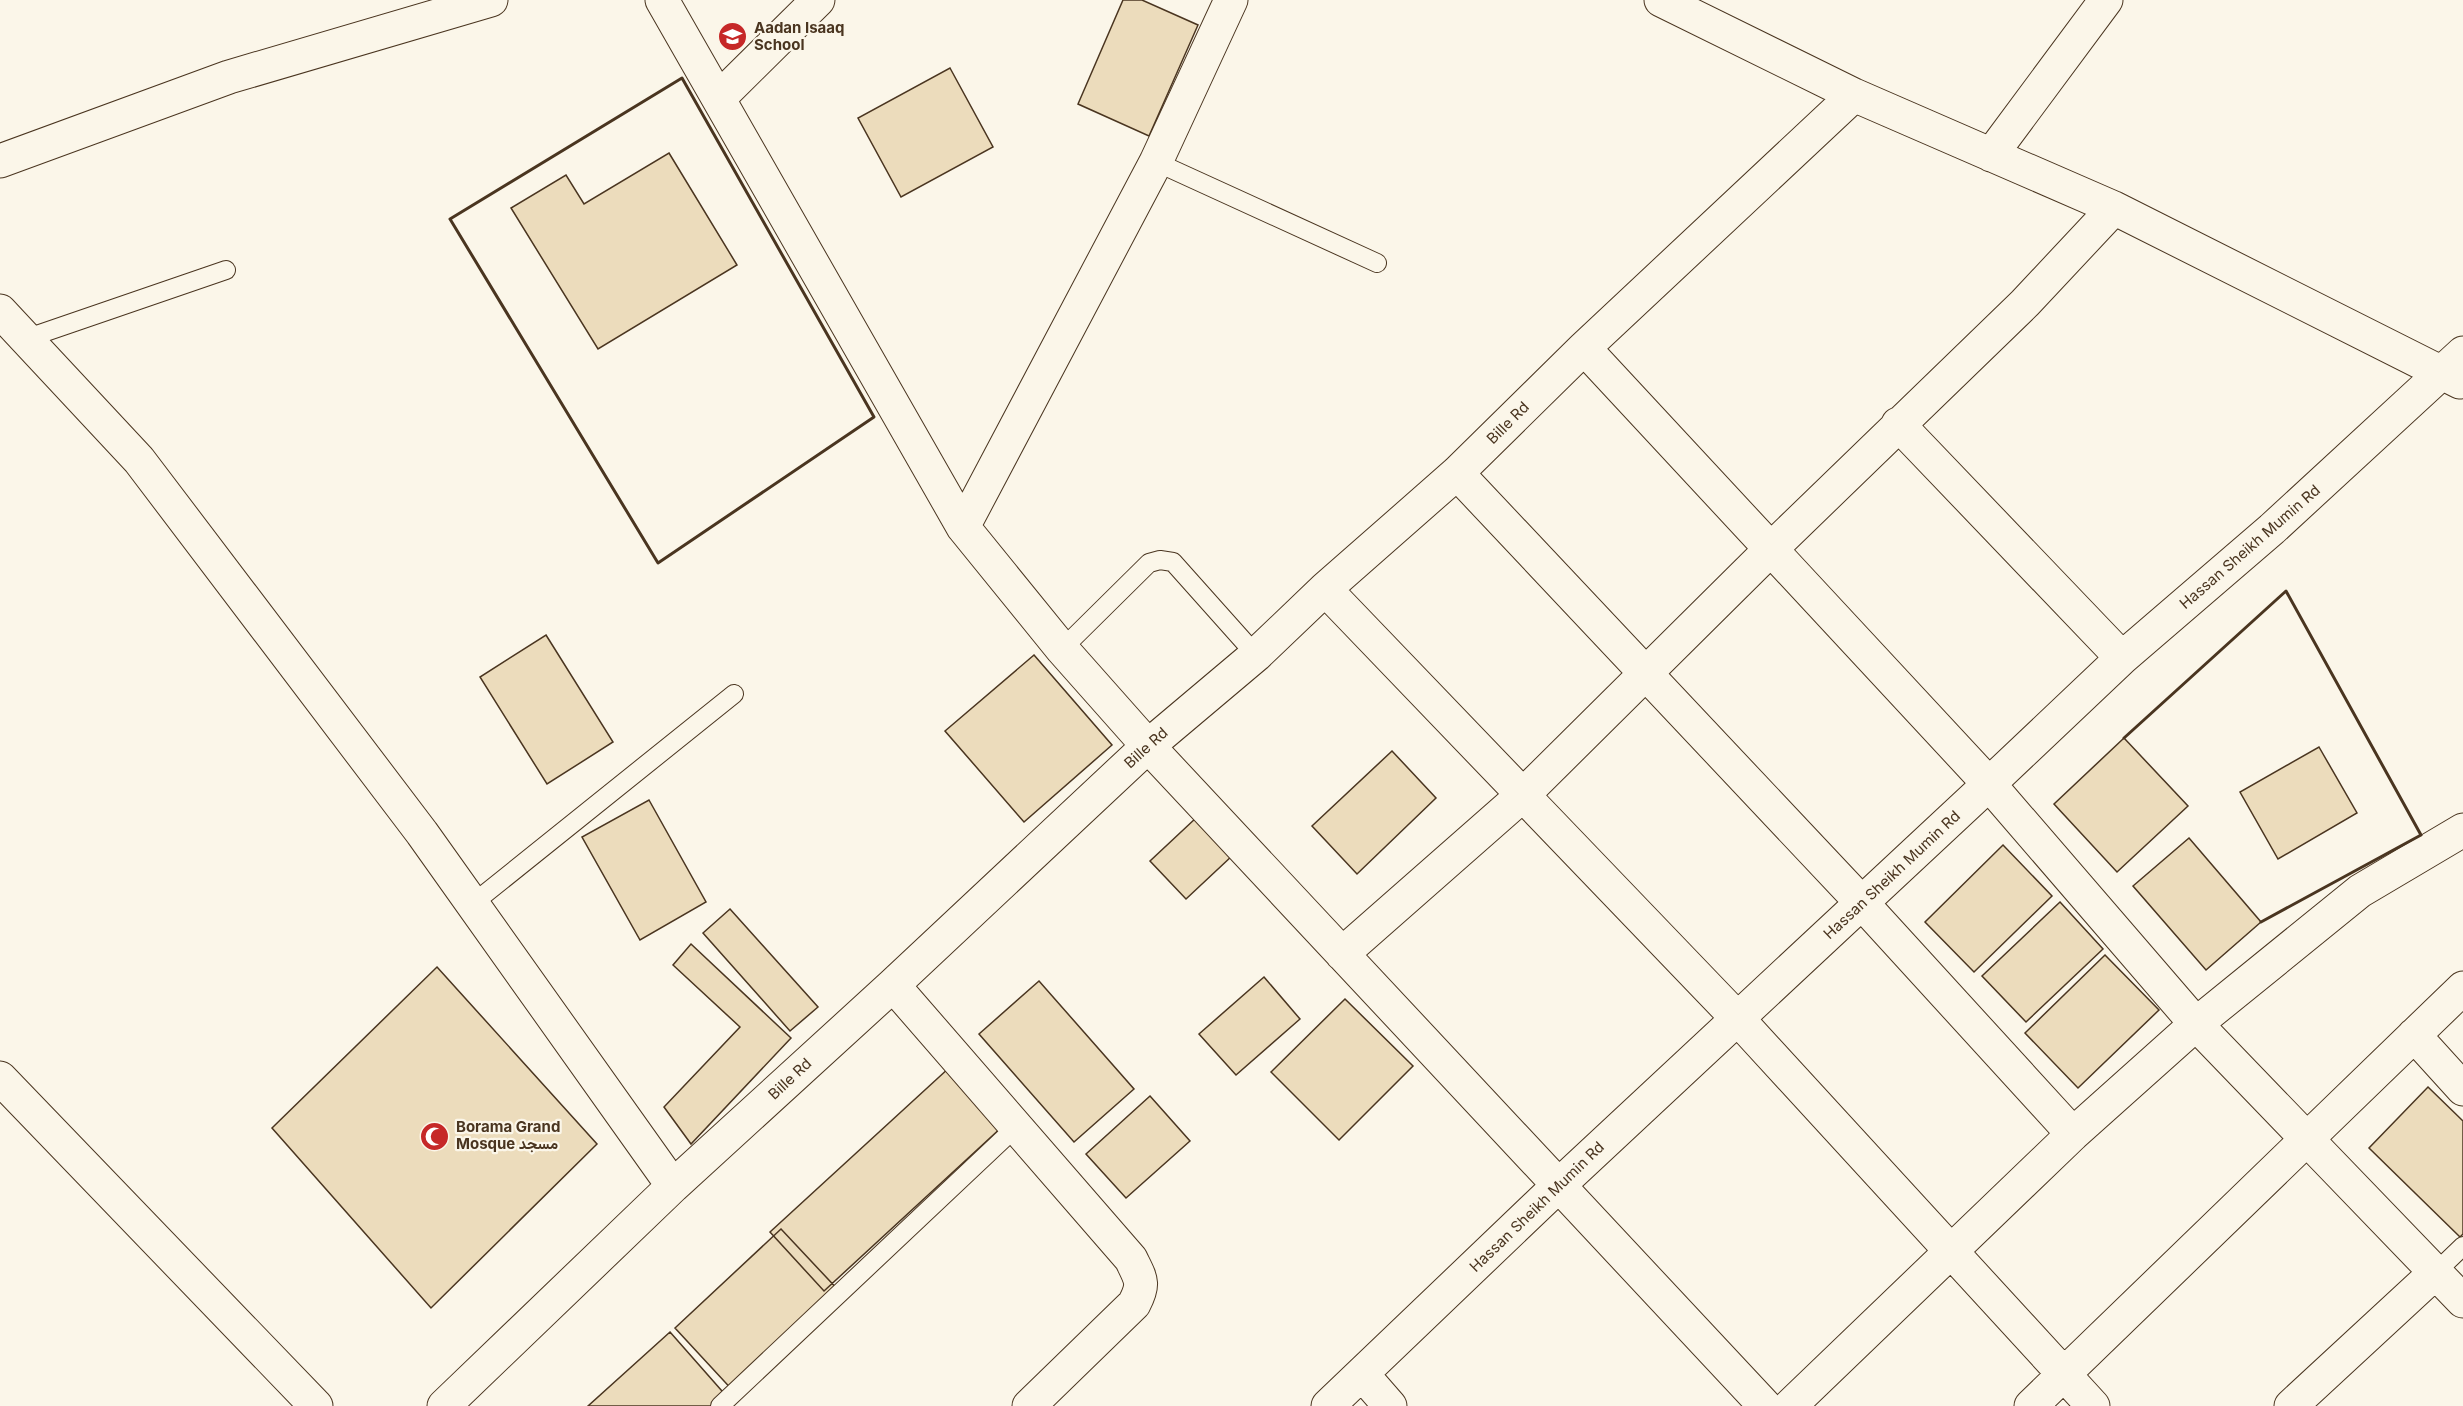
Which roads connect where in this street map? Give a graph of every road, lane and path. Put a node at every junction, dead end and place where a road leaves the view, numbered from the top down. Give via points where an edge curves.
1 (492, 0) edge
2 (662, 0) edge
3 (818, 0) edge
4 (1231, 0) edge
5 (1661, 0) edge
6 (2106, 0) edge
7 (1854, 95) junction
8 (719, 98) junction
9 (1990, 155) junction
10 (0, 162) edge
11 (1156, 162) junction
12 (2114, 208) junction
13 (1377, 263) dead end
14 (226, 270) dead end
15 (0, 312) edge
16 (25, 339) junction
17 (1584, 348) junction
18 (2456, 370) edge
19 (1898, 424) junction
20 (1457, 473) junction
21 (963, 526) junction
22 (1771, 549) junction
23 (1325, 589) junction
24 (1062, 649) junction
25 (1256, 655) junction
26 (2122, 658) junction
27 (1646, 674) junction
28 (734, 694) dead end
29 (1148, 746) junction
30 (1989, 784) junction
31 (1524, 794) junction
32 (2463, 830) edge
33 (1862, 903) junction
34 (471, 904) junction
35 (1342, 954) junction
36 (893, 985) junction
37 (2463, 988) edge
38 (1738, 1019) junction
39 (2196, 1024) junction
40 (2414, 1035) junction
41 (0, 1078) edge
42 (2463, 1089) edge
43 (1016, 1127) junction
44 (2073, 1134) junction
45 (2308, 1138) junction
46 (1559, 1185) junction
47 (673, 1186) junction
48 (2463, 1246) edge
49 (1951, 1252) junction
50 (2436, 1272) junction
51 (2463, 1301) edge
52 (2064, 1374) junction
53 (1363, 1375) junction
54 (316, 1406) edge
55 (444, 1406) edge
56 (720, 1406) edge
57 (1029, 1406) edge
58 (1328, 1406) edge
59 (1390, 1406) edge
60 (1765, 1406) edge
61 (1790, 1406) edge
62 (2031, 1406) edge
63 (2093, 1406) edge
64 (2291, 1406) edge

1 - 10 street via 229,77
2 - 8 street
3 - 8 street
4 - 11 street
5 - 7 street
6 - 9 street
7 - 9 street
7 - 17 street, Bille Rd
8 - 21 street
9 - 12 street
11 - 13 lane
11 - 21 street
12 - 18 street
12 - 19 street via 2025,303
14 - 16 lane
15 - 16 street
16 - 34 street via 139,460 422,832
17 - 20 street, Bille Rd
17 - 22 street
18 - 26 street, Hassan Sheikh Mumin Rd
19 - 22 street
19 - 26 street
20 - 23 street, Bille Rd
20 - 27 street
21 - 24 street
22 - 27 street
22 - 30 street
23 - 25 street, Bille Rd
23 - 31 street
24 - 25 lane via 1149,563 1160,560 1173,562
24 - 29 street
25 - 29 street, Bille Rd
26 - 30 street, Hassan Sheikh Mumin Rd
27 - 31 street
27 - 33 street
28 - 34 lane
29 - 35 street
29 - 36 street, Bille Rd
30 - 33 street, Hassan Sheikh Mumin Rd
30 - 39 street
31 - 35 street
31 - 38 street
32 - 39 street via 2360,891
33 - 38 street, Hassan Sheikh Mumin Rd
33 - 44 street
34 - 47 street
35 - 46 street
36 - 43 street
36 - 47 street, Bille Rd
37 - 40 street
38 - 46 street, Hassan Sheikh Mumin Rd
38 - 49 street
39 - 44 street
39 - 45 street
40 - 42 street
40 - 45 street
41 - 54 street
43 - 56 lane
43 - 57 street via 1131,1259 1142,1288 1134,1304
44 - 49 street
45 - 50 street
45 - 52 street
46 - 53 street, Hassan Sheikh Mumin Rd
46 - 60 street
47 - 55 street, Bille Rd
48 - 50 lane
49 - 52 street
49 - 61 street
50 - 51 street
50 - 64 street
52 - 62 street
52 - 63 street
53 - 58 street, Hassan Sheikh Mumin Rd
53 - 59 street

